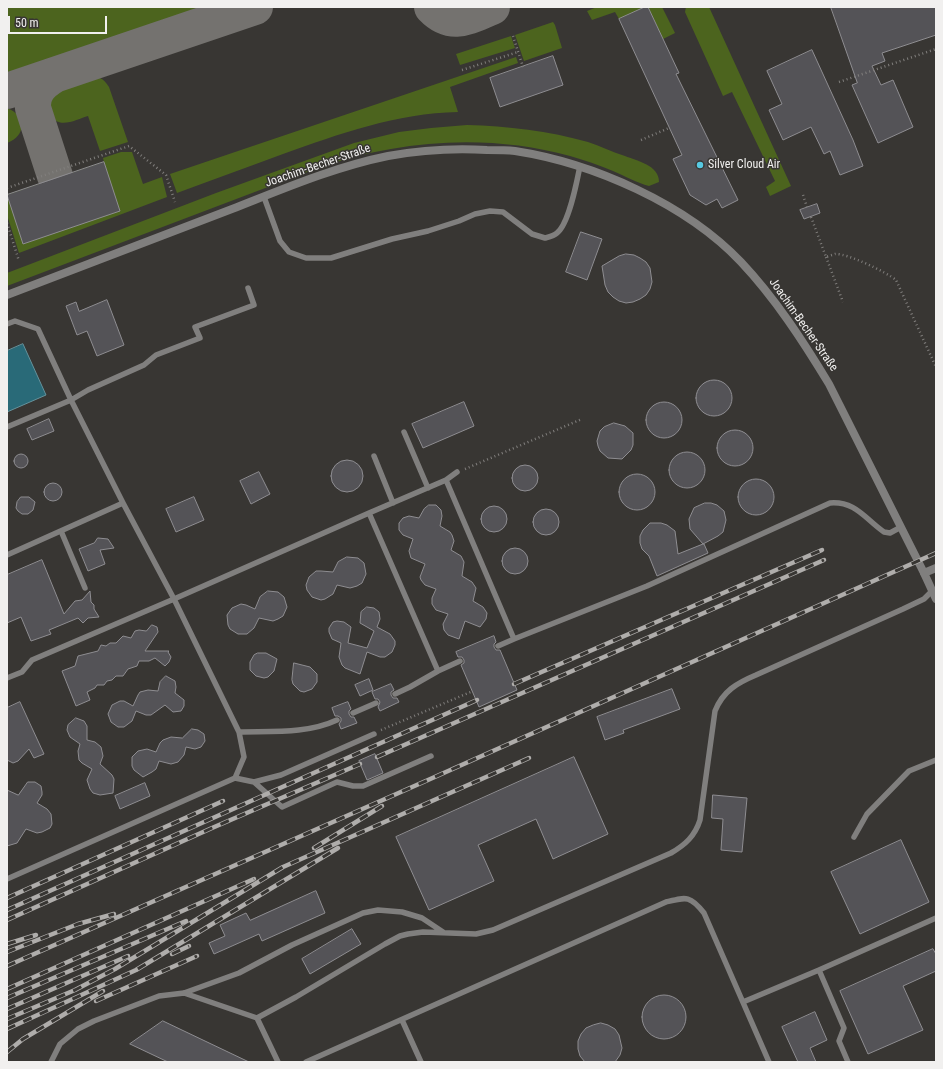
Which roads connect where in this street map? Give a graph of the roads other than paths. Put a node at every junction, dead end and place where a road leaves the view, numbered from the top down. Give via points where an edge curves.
1 (580, 166) junction
2 (264, 197) junction
3 (248, 288) dead end
4 (7, 295) edge
5 (7, 324) edge
6 (71, 400) junction
7 (7, 427) edge
8 (404, 432) dead end
9 (374, 456) dead end
10 (457, 472) road end
11 (446, 480) junction
12 (428, 488) junction
13 (123, 503) junction
14 (393, 503) junction
15 (370, 513) junction
16 (901, 527) junction
17 (61, 531) junction
18 (7, 555) edge
19 (936, 568) edge
20 (924, 573) junction
21 (85, 588) dead end
22 (932, 591) junction
23 (174, 599) junction
24 (936, 599) edge
25 (514, 639) junction
26 (498, 646) dead end
27 (460, 661) dead end
28 (438, 671) junction
29 (7, 678) edge
30 (395, 694) dead end
31 (376, 703) dead end
32 (353, 713) dead end
33 (337, 720) dead end
34 (239, 732) junction
35 (374, 734) road end
36 (431, 756) dead end
37 (936, 760) edge
38 (235, 778) junction
39 (254, 782) junction
40 (854, 837) dead end
41 (7, 879) edge
42 (936, 918) edge
43 (444, 932) junction
44 (819, 970) junction
45 (184, 993) junction
46 (743, 1002) junction
47 (257, 1018) junction
48 (402, 1020) junction
49 (51, 1062) edge
50 (278, 1062) edge
51 (306, 1062) edge
52 (421, 1062) edge
53 (769, 1062) edge
54 (848, 1062) edge

1 - 2 street, Joachim-Becher-Straße via 513,150 455,149 407,153 336,170
1 - 2 lane via 574,195 563,224 557,233 545,238 532,234 503,212 490,211 331,258 306,258 289,252 280,241
1 - 16 street, Joachim-Becher-Straße via 622,182 661,202 708,232 739,260 781,311 829,384
2 - 4 street, Joachim-Becher-Straße
3 - 6 lane via 254,305 195,327 200,338 156,355 144,365
5 - 6 lane via 15,320 38,329
6 - 7 lane
6 - 13 lane
8 - 12 lane
9 - 14 lane
10 - 11 lane
11 - 12 lane
11 - 25 lane
12 - 14 lane
13 - 17 lane
13 - 23 lane
14 - 15 lane
15 - 23 lane
15 - 28 lane
16 - 20 street, Joachim-Becher-Straße
16 - 25 lane via 890,533 884,532 854,508 830,503 647,586
17 - 18 lane
17 - 21 lane
19 - 20 street
20 - 22 street, Joachim-Becher-Straße
22 - 24 street, Joachim-Becher-Straße
22 - 43 lane via 924,599 903,610 736,684 728,690 715,711 698,827 682,846 493,930 476,934
23 - 29 lane via 32,660 22,672
23 - 34 lane
25 - 26 lane
27 - 28 lane
28 - 30 lane
31 - 32 lane
33 - 34 lane via 304,730
34 - 38 lane via 244,757
35 - 39 lane via 281,775
36 - 39 lane via 363,786 337,782 282,807
37 - 40 lane via 909,771 867,814
38 - 39 lane
38 - 41 lane
42 - 44 lane
43 - 45 lane via 422,918 402,912 378,910 363,913 292,945 239,973
43 - 47 lane via 400,936
44 - 46 lane
44 - 54 lane via 844,1028 839,1041
45 - 47 lane
45 - 49 lane via 159,996 78,1029 60,1044
46 - 48 lane via 704,913 692,900 685,898 666,902
46 - 53 lane
47 - 50 lane
48 - 51 lane
48 - 52 lane

